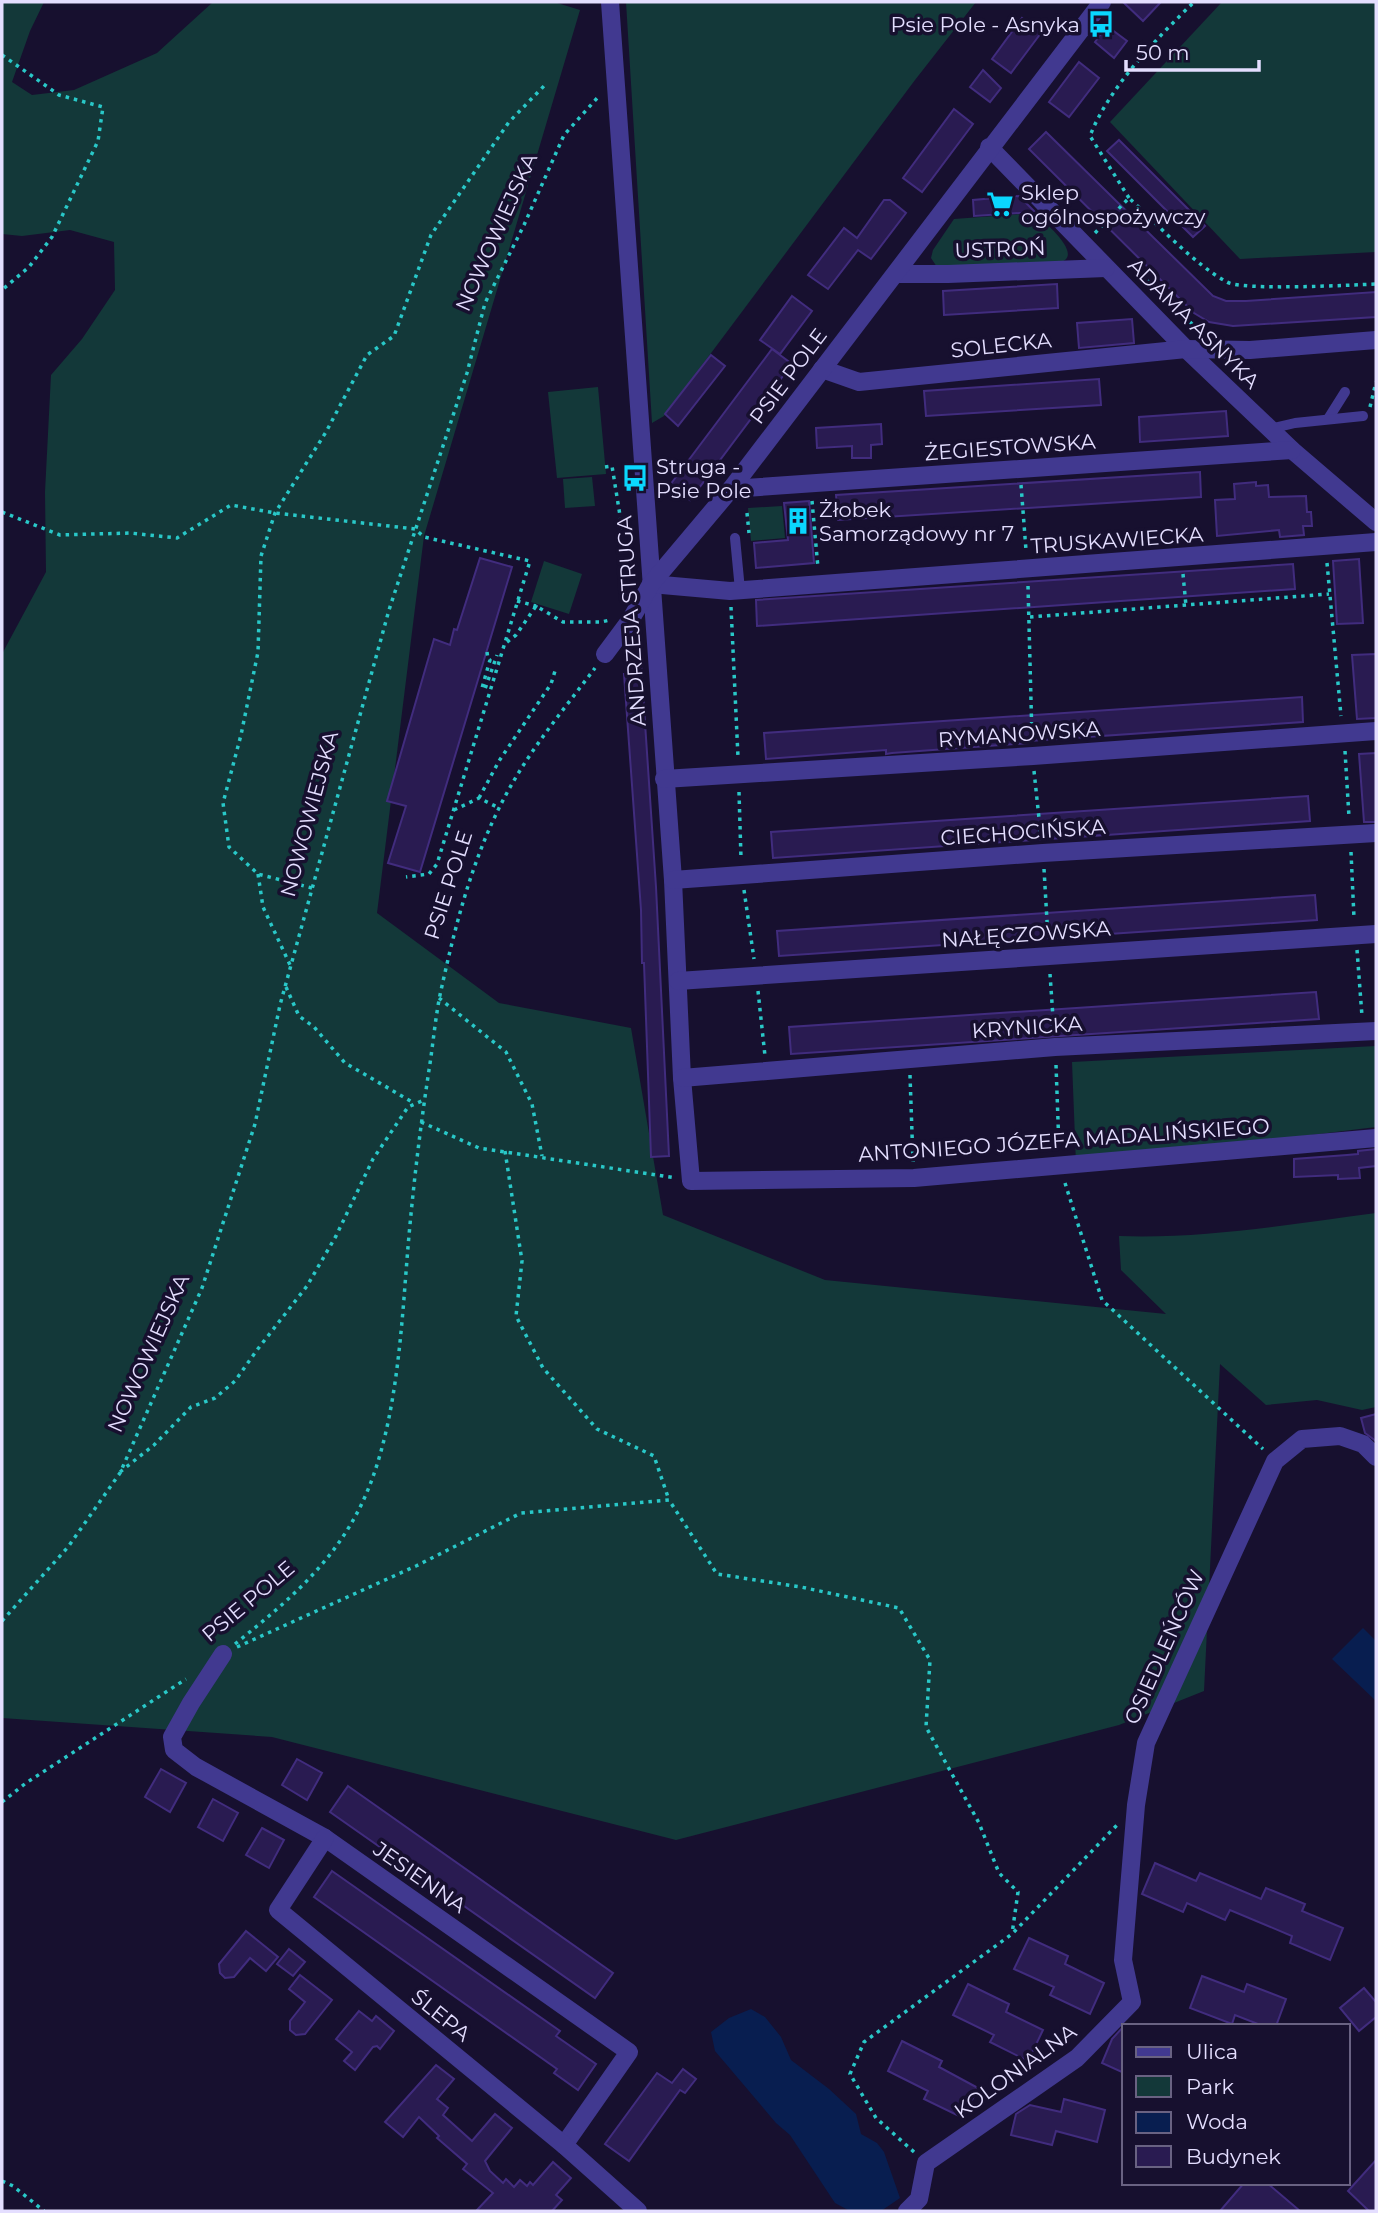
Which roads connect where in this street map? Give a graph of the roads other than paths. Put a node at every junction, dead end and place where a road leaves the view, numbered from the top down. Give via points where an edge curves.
1 (610, 2) edge
2 (1102, 2) edge
3 (989, 147) junction
4 (1107, 268) junction
5 (896, 274) junction
6 (1376, 340) edge
7 (1186, 349) junction
8 (822, 369) junction
9 (1345, 392) dead end
10 (1366, 413) road end
11 (1328, 419) junction
12 (1270, 429) junction
13 (1292, 450) junction
14 (731, 489) junction
15 (1376, 522) edge
16 (736, 538) dead end
17 (1376, 542) edge
18 (651, 584) junction
19 (735, 591) junction
20 (605, 654) road end
21 (1376, 731) edge
22 (664, 779) junction
23 (1376, 833) edge
24 (673, 880) junction
25 (1376, 934) edge
26 (678, 981) junction
27 (1370, 1031) edge
28 (682, 1078) junction
29 (1376, 1138) edge
30 (1372, 1447) edge
31 (223, 1654) road end
32 (325, 1838) junction
33 (1123, 1960) joint
34 (564, 2145) junction
35 (638, 2211) edge
36 (907, 2211) edge

1 - 18 street, ANDRZEJA STRUGA
2 - 3 street, PSIE POLE
3 - 4 street, ADAMA ASNYKA
3 - 5 street, PSIE POLE
4 - 5 street, USTROŃ
4 - 7 street, ADAMA ASNYKA
5 - 8 street, PSIE POLE
6 - 7 street, SOLECKA via 1250,350
7 - 8 street, SOLECKA via 859,382
7 - 12 street, ADAMA ASNYKA
8 - 14 street, PSIE POLE
9 - 11 lane
10 - 11 lane
11 - 12 lane
12 - 13 street, ADAMA ASNYKA
13 - 14 street, ŻEGIESTOWSKA
13 - 15 street, ADAMA ASNYKA
14 - 18 street, PSIE POLE
16 - 19 lane
17 - 19 street, TRUSKAWIECKA
18 - 19 street, TRUSKAWIECKA
18 - 20 street, PSIE POLE
18 - 22 street, ANDRZEJA STRUGA
21 - 22 street, RYMANOWSKA
22 - 24 street, ANDRZEJA STRUGA
23 - 24 street, CIECHOCIŃSKA
24 - 26 street, ANDRZEJA STRUGA
25 - 26 street, NAŁĘCZOWSKA
26 - 28 street, ANDRZEJA STRUGA
27 - 28 street, KRYNICKA via 1055,1047
28 - 29 street, ANTONIEGO JÓZEFA MADALIŃSKIEGO via 691,1181 914,1178
30 - 33 street, OSIEDLEŃCÓW via 1340,1436 1302,1439 1275,1461 1146,1743
31 - 32 street, JESIENNA via 172,1737 174,1750 196,1767
32 - 34 street, ŚLEPA via 278,1910
32 - 34 street, JESIENNA via 629,2052
33 - 36 street, KOLONIALNA via 1132,2002 1077,2059 926,2163 919,2199
34 - 35 street, ŚLEPA

